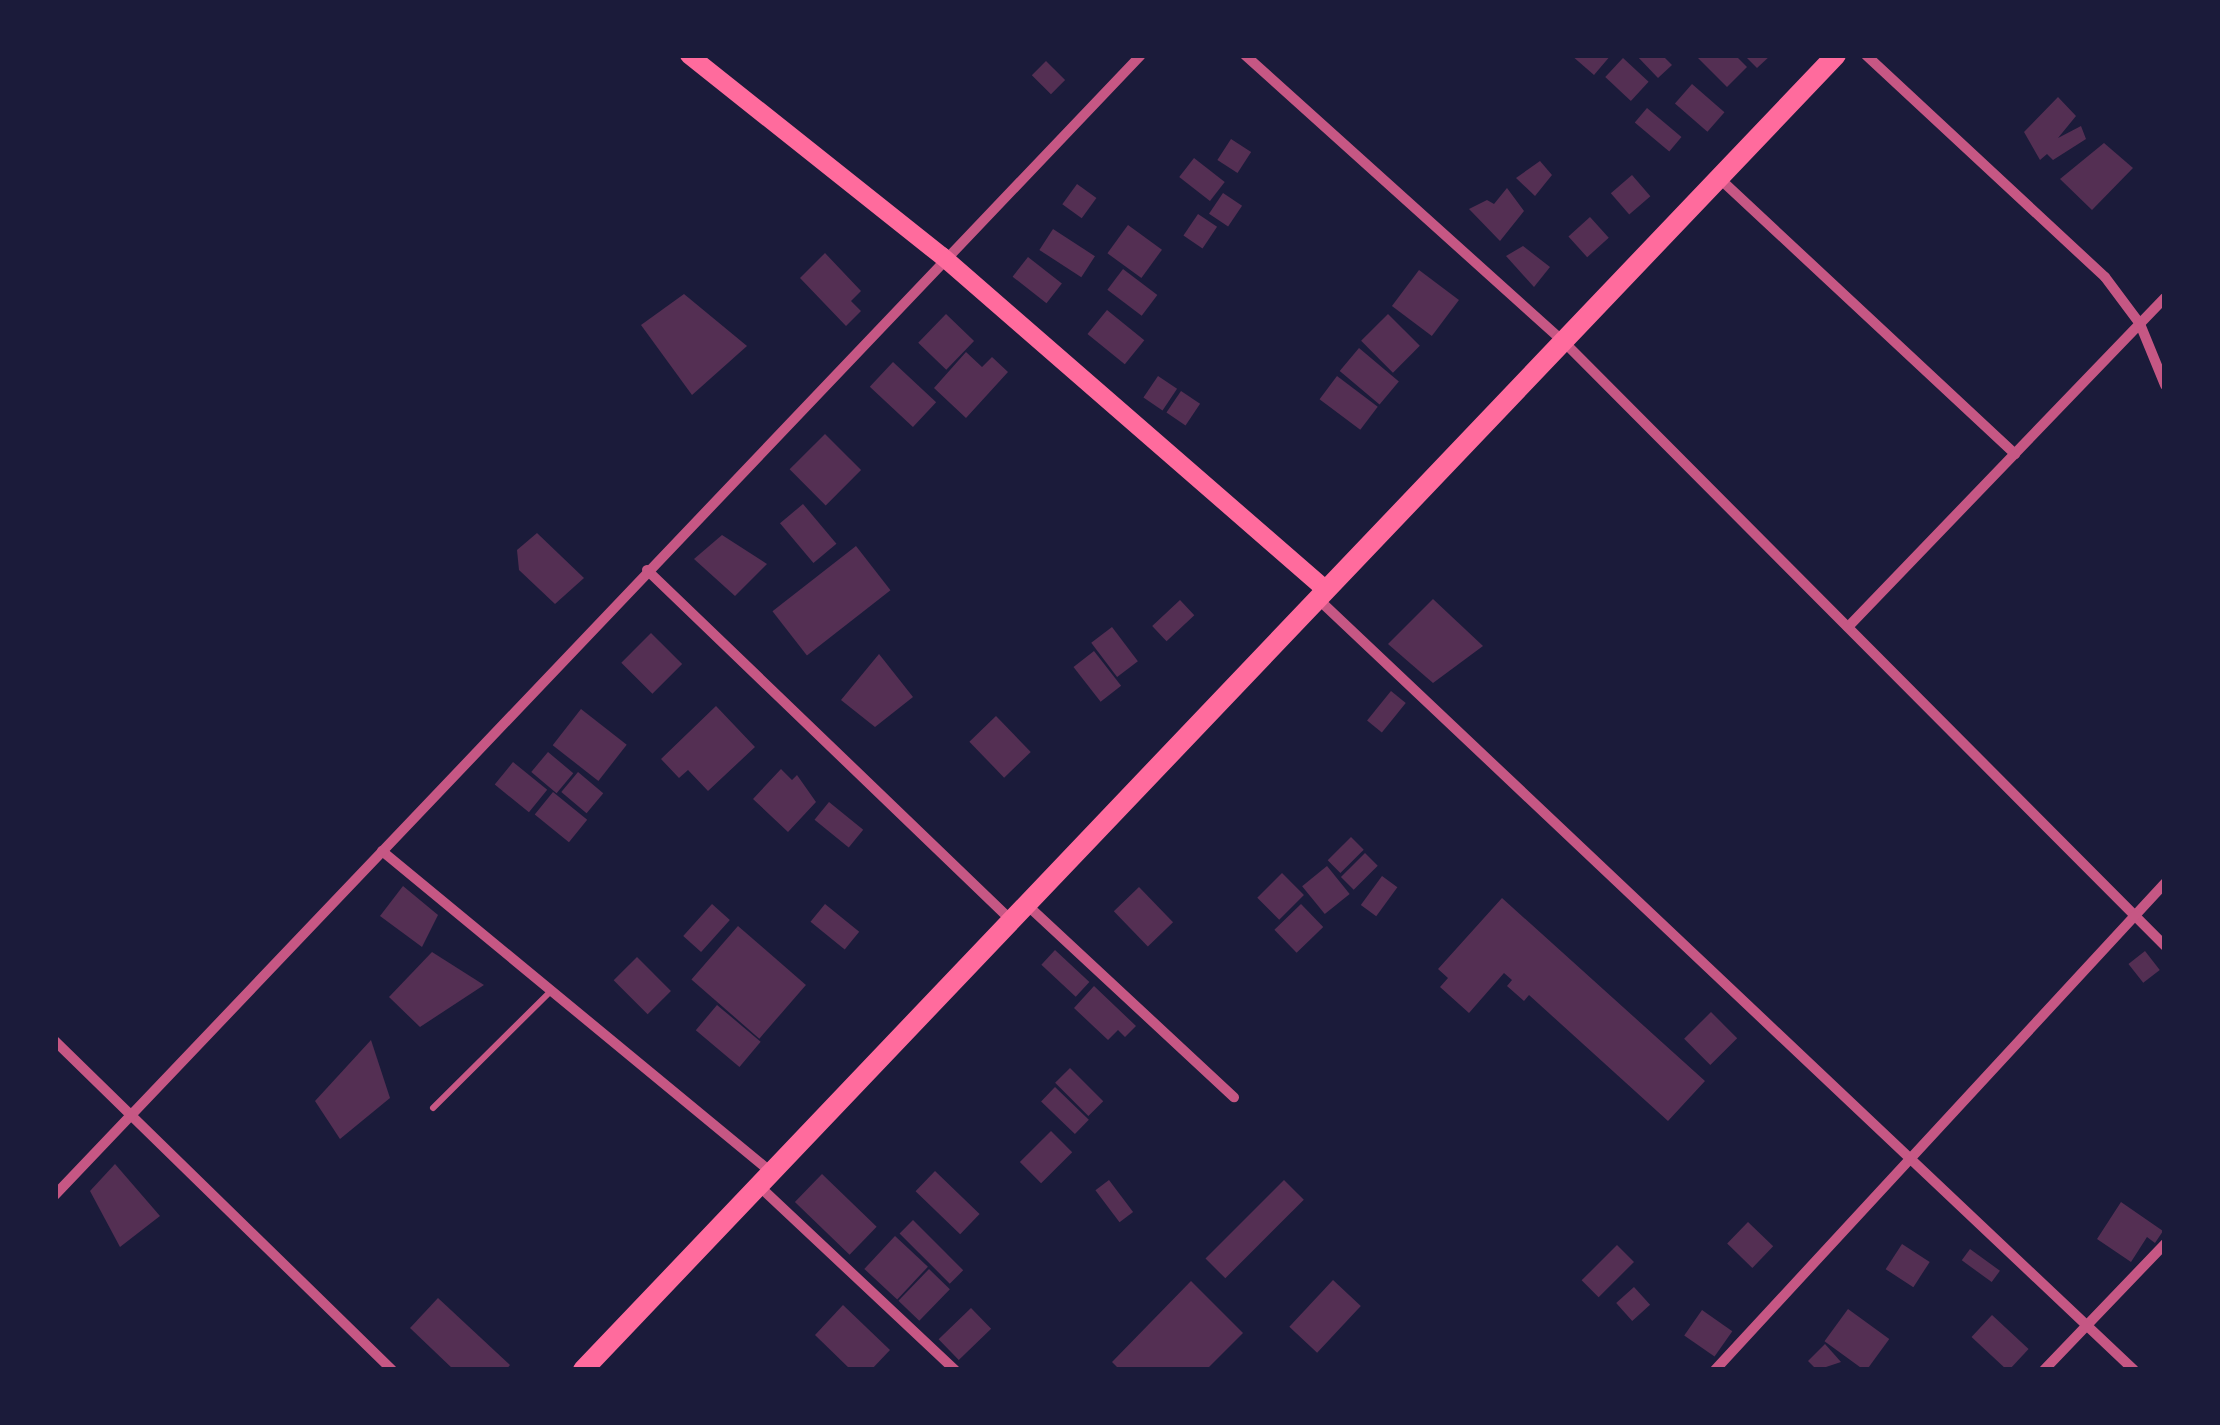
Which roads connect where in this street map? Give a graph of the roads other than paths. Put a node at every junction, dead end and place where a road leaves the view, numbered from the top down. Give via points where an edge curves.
1 (689, 55) edge
2 (1141, 55) edge
3 (1244, 55) edge
4 (1836, 55) edge
5 (1866, 55) edge
6 (1718, 177) junction
7 (942, 256) junction
8 (2165, 298) edge
9 (2140, 324) junction
10 (1562, 340) junction
11 (2165, 384) edge
12 (2015, 454) junction
13 (647, 570) junction
14 (1321, 594) junction
15 (1848, 628) junction
16 (382, 852) junction
17 (2165, 883) edge
18 (1026, 904) junction
19 (2134, 916) junction
20 (1011, 920) junction
21 (2165, 946) edge
22 (551, 991) junction
23 (55, 1041) edge
24 (1234, 1097) dead end
25 (432, 1108) dead end
26 (131, 1116) junction
27 (1911, 1158) junction
28 (765, 1179) junction
29 (55, 1196) edge
30 (2165, 1244) edge
31 (2087, 1325) junction
32 (392, 1370) edge
33 (583, 1370) edge
34 (955, 1370) edge
35 (1715, 1370) edge
36 (2044, 1370) edge
37 (2134, 1370) edge

1 - 7 main road
2 - 7 street
3 - 10 street
4 - 6 highway
5 - 9 street via 2082,254
6 - 10 highway
6 - 12 street
7 - 13 street
7 - 14 main road
8 - 9 street
9 - 11 street
9 - 12 street
10 - 14 highway
10 - 15 street
12 - 15 street
13 - 16 street
13 - 20 street
14 - 18 highway
14 - 27 street
15 - 19 street
16 - 22 street
16 - 26 street
17 - 19 street
18 - 20 highway
18 - 24 street
19 - 21 street
19 - 27 street
20 - 28 highway
22 - 25 lane
22 - 28 street
23 - 26 street
26 - 29 street
26 - 32 street
27 - 31 street
27 - 35 street
28 - 33 highway
28 - 34 street
30 - 31 street
31 - 36 street
31 - 37 street

